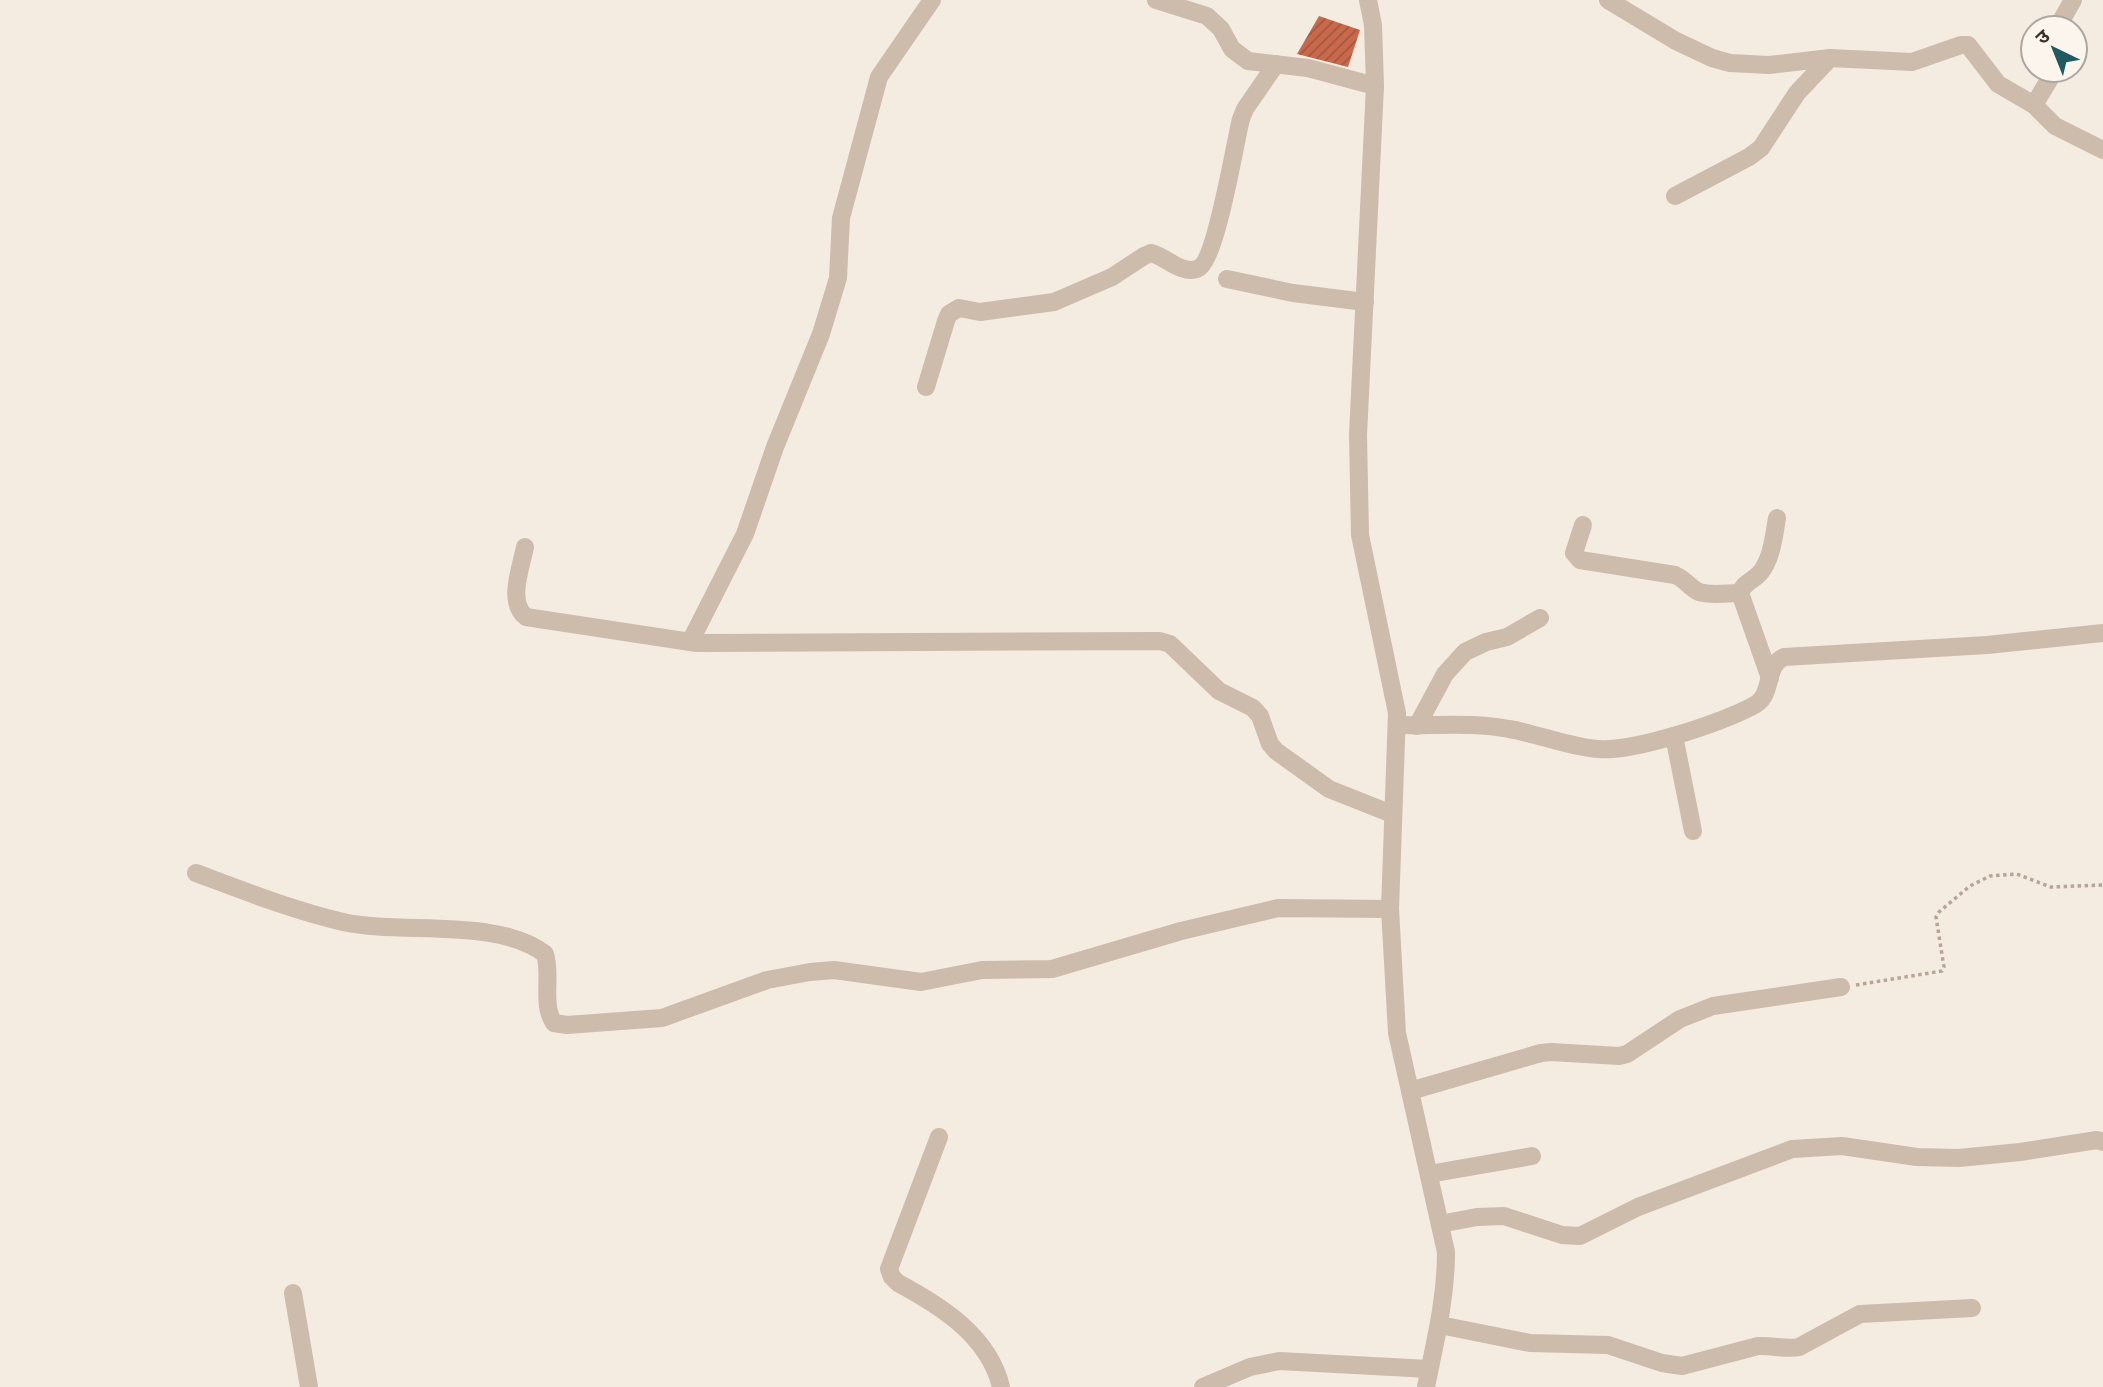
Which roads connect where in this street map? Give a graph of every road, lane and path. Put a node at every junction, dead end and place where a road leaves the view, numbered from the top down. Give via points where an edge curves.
1 (932, 0) edge
2 (1156, 0) edge
3 (1368, 0) edge
4 (1608, 0) edge
5 (1830, 58) junction
6 (1276, 64) junction
7 (2047, 84) edge
8 (1375, 86) junction
9 (2034, 105) junction
10 (2103, 150) edge
11 (1675, 197) dead end
12 (1227, 279) dead end
13 (1365, 302) junction
14 (926, 387) dead end
15 (1777, 518) dead end
16 (1583, 525) dead end
17 (525, 547) dead end
18 (1740, 593) junction
19 (1540, 618) dead end
20 (2103, 633) edge
21 (690, 642) junction
22 (1770, 678) junction
23 (1398, 725) junction
24 (1417, 726) junction
25 (1674, 736) junction
26 (1392, 814) junction
27 (1693, 831) dead end
28 (196, 873) dead end
29 (2103, 885) edge
30 (1390, 909) junction
31 (1841, 987) joint
32 (1410, 1091) junction
33 (939, 1137) dead end
34 (2103, 1142) edge
35 (1532, 1156) dead end
36 (1429, 1174) junction
37 (1440, 1224) junction
38 (293, 1293) dead end
39 (1972, 1308) dead end
40 (1440, 1325) junction
41 (1429, 1369) junction
42 (309, 1387) edge
43 (1001, 1387) edge
44 (1203, 1387) edge
45 (1426, 1387) edge

1 - 21 street via 879,78 841,218 838,278 821,334 745,534
2 - 6 street via 1207,16 1248,61
3 - 8 street
4 - 5 street via 1676,41 1730,63 1769,65
5 - 9 street via 1912,62 1968,45 1998,84
5 - 11 street via 1797,93 1761,148
6 - 8 street
6 - 14 street via 1241,119 1212,247 1202,266 1185,269 1148,254 1054,302 980,312 959,308 946,321
7 - 9 street
8 - 13 street
9 - 10 street via 2055,126
12 - 13 street
13 - 23 street via 1358,435 1360,536
15 - 18 street via 1767,562
16 - 18 street via 1574,553 1580,560 1675,575 1704,593
17 - 21 street via 516,599 526,617
18 - 22 street
19 - 24 street via 1507,637 1465,652 1445,674
20 - 22 street via 1784,657 1773,666
21 - 26 street via 1160,641 1178,650 1219,691 1254,708 1276,751 1329,789
22 - 25 street via 1767,693 1754,707
23 - 24 street
23 - 26 street
24 - 25 street via 1498,727 1599,750
25 - 27 street
26 - 30 street
28 - 30 street via 344,922 518,938 545,954 549,1013 554,1023 567,1026 662,1018 766,980 810,972 834,970 921,982 982,970 1052,969 1278,908
29 - 31 path via 2051,887 2017,874 1990,876 1939,912 1942,971
30 - 32 street via 1397,1033
31 - 32 street via 1713,1006 1680,1019 1619,1056 1551,1052
32 - 36 street
33 - 43 street via 889,1269 898,1283 963,1325 984,1350
34 - 37 street via 1937,1158 1842,1146 1792,1149 1638,1207 1580,1236 1562,1235 1504,1216
35 - 36 street
36 - 37 street
37 - 40 street via 1446,1279
38 - 42 street
39 - 40 street via 1860,1314 1799,1347 1758,1346 1682,1366 1616,1346 1530,1343
40 - 41 street
41 - 44 street via 1279,1361 1250,1367
41 - 45 street

